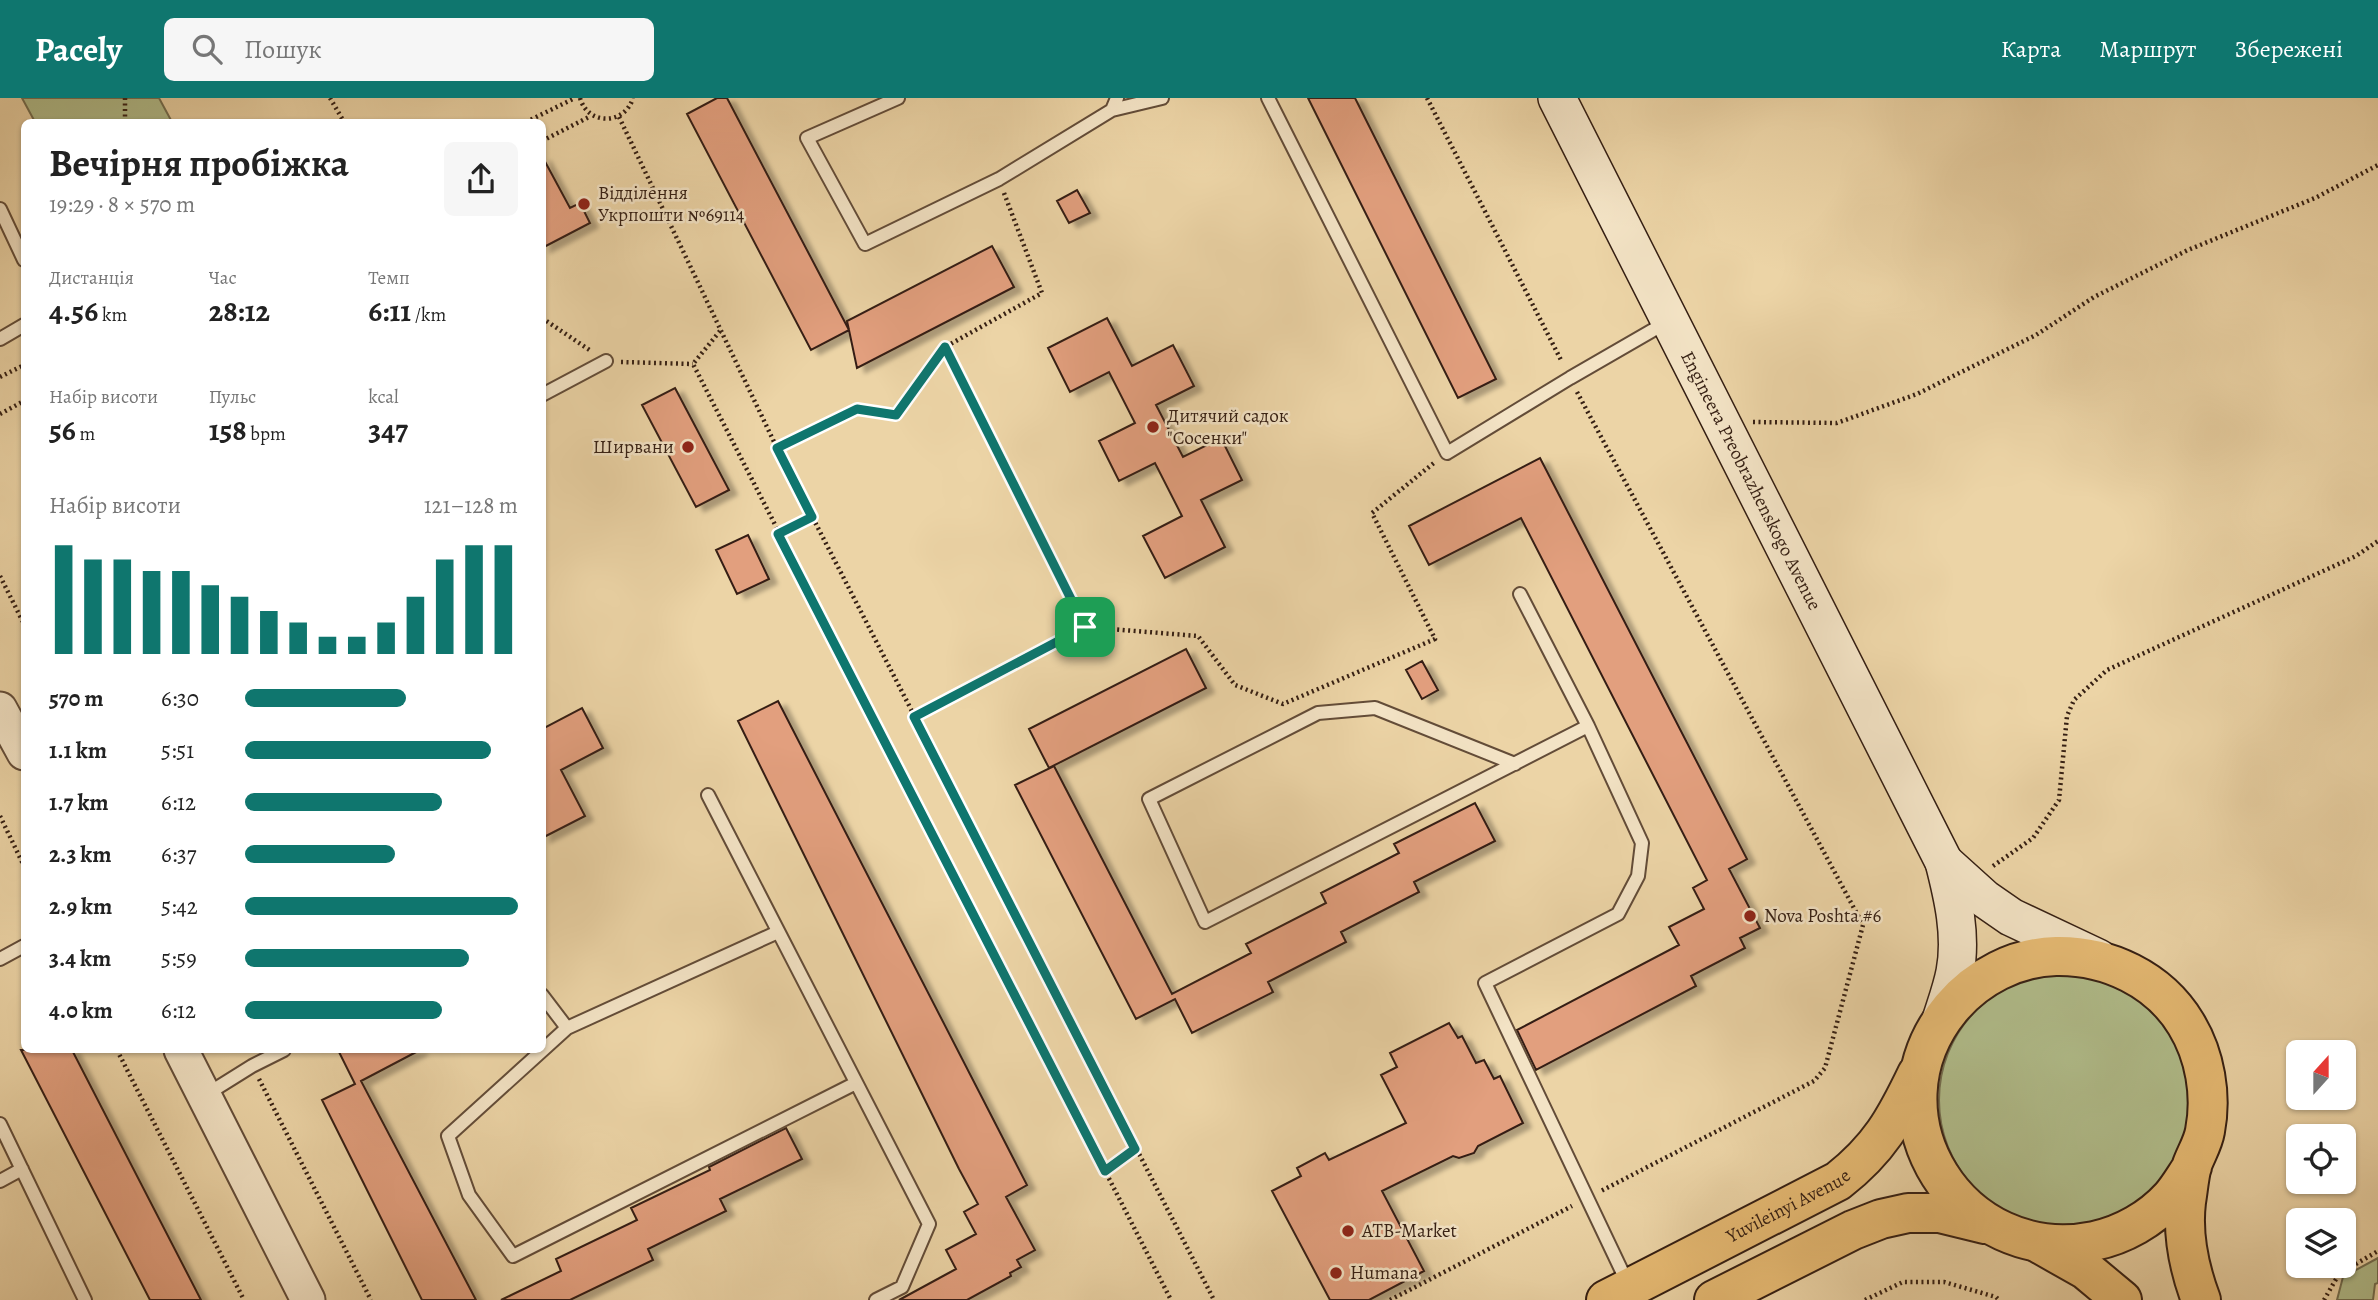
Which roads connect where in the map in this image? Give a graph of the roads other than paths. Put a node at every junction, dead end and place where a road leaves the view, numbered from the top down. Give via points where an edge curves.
1 (898, 98) edge
2 (1162, 98) edge
3 (1268, 98) edge
4 (1557, 98) edge
5 (1115, 104) edge
6 (0, 209) edge
7 (21, 254) edge
8 (1670, 321) junction
9 (21, 327) edge
10 (0, 339) edge
11 (606, 361) dead end
12 (546, 393) edge
13 (1520, 594) dead end
14 (0, 709) edge
15 (1588, 726) junction
16 (21, 748) edge
17 (1515, 764) junction
18 (708, 795) dead end
19 (1944, 862) junction
20 (778, 932) junction
21 (21, 948) edge
22 (0, 959) edge
23 (2109, 963) junction
24 (546, 1000) edge
25 (1941, 1020) junction
26 (567, 1028) junction
27 (546, 1047) edge
28 (182, 1053) edge
29 (278, 1053) edge
30 (539, 1053) edge
31 (1922, 1063) junction
32 (856, 1083) junction
33 (204, 1096) junction
34 (0, 1124) edge
35 (2192, 1167) junction
36 (22, 1169) junction
37 (0, 1181) edge
38 (1989, 1225) junction
39 (2038, 1243) junction
40 (1618, 1294) edge
41 (85, 1300) edge
42 (308, 1300) edge
43 (876, 1300) edge
44 (1714, 1300) edge
45 (2122, 1300) edge
46 (2201, 1300) edge

1 - 5 lane via 807,138 865,244 999,179
2 - 5 lane
3 - 8 lane via 1447,453
4 - 8 main road, Engineera Preobrazhenskogo Avenue
6 - 7 lane
8 - 19 main road, Engineera Preobrazhenskogo Avenue
9 - 10 lane
11 - 12 lane
13 - 15 lane
14 - 16 street
15 - 17 lane
15 - 40 lane via 1642,843 1638,876 1618,914 1485,983
17 - 17 lane via 1205,922 1149,799 1318,713 1375,708
18 - 20 lane
19 - 23 main road, Engineera Preobrazhenskogo Avenue via 2011,917
19 - 25 main road, Engineera Preobrazhenskogo Avenue via 1957,939 1956,971
20 - 26 lane
20 - 32 lane
21 - 22 lane
23 - 25 main road, Engineera Preobrazhenskogo Avenue via 2076,956 2014,963 1969,990
23 - 35 main road, Engineera Preobrazhenskogo Avenue via 2139,977 2165,998 2186,1024 2202,1058 2208,1094 2205,1132
24 - 26 lane
25 - 31 main road, Engineera Preobrazhenskogo Avenue
26 - 27 lane
28 - 33 street
29 - 33 lane
30 - 32 lane via 448,1136 469,1195 513,1256
31 - 38 main road, Engineera Preobrazhenskogo Avenue via 1917,1100 1922,1138 1937,1172 1959,1202
31 - 40 main road, Yuvileinyi Avenue via 1880,1142 1838,1181
32 - 43 lane via 929,1224 902,1287
33 - 42 street
34 - 36 lane
35 - 39 main road, Engineera Preobrazhenskogo Avenue via 2171,1197 2143,1221 2110,1238 2074,1245
35 - 46 main road, Engineera Preobrazhenskogo Avenue via 2185,1236 2190,1272
36 - 37 lane
36 - 41 lane
38 - 39 main road, Engineera Preobrazhenskogo Avenue
38 - 44 main road via 1940,1213 1881,1219
39 - 45 main road, Engineera Preobrazhenskogo Avenue via 2086,1270

